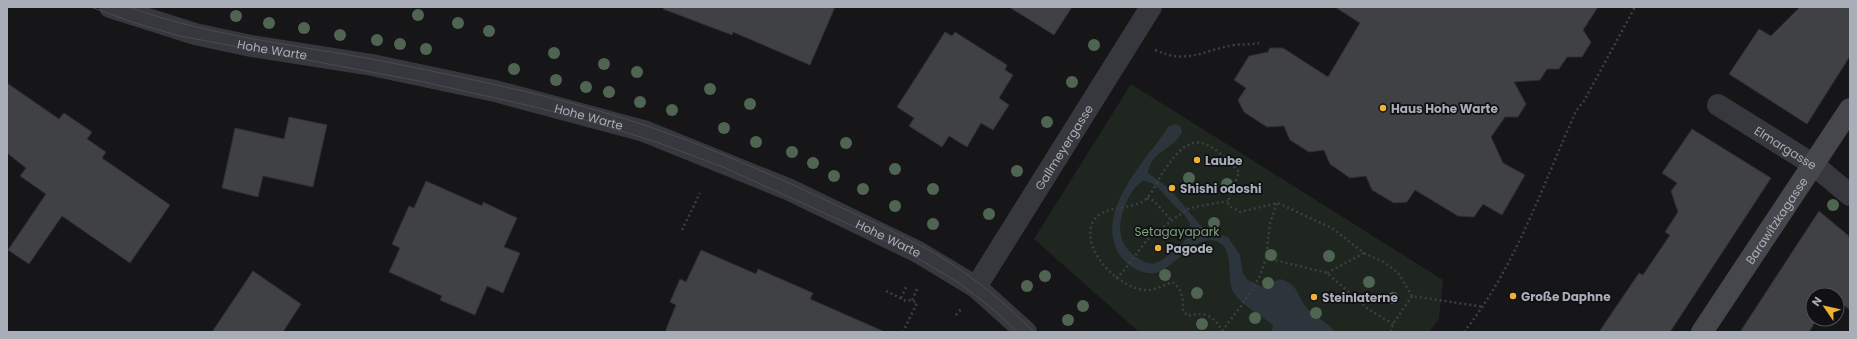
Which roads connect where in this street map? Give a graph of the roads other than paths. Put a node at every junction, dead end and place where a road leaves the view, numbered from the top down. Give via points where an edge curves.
1 (110, 7) edge
2 (1151, 7) edge
3 (1718, 105) dead end
4 (1850, 109) edge
5 (1814, 165) junction
6 (1850, 195) edge
7 (976, 287) junction
8 (1026, 332) edge
9 (1702, 332) edge

1 - 7 street, Hohe Warte via 195,34 251,46 372,65 480,88 644,131 790,190 918,252
2 - 7 street, Gallmeyergasse
3 - 5 street, Elmargasse
4 - 5 main road, Barawitzkagasse
5 - 6 street, Elmargasse
5 - 9 main road, Barawitzkagasse
7 - 8 street, Hohe Warte

